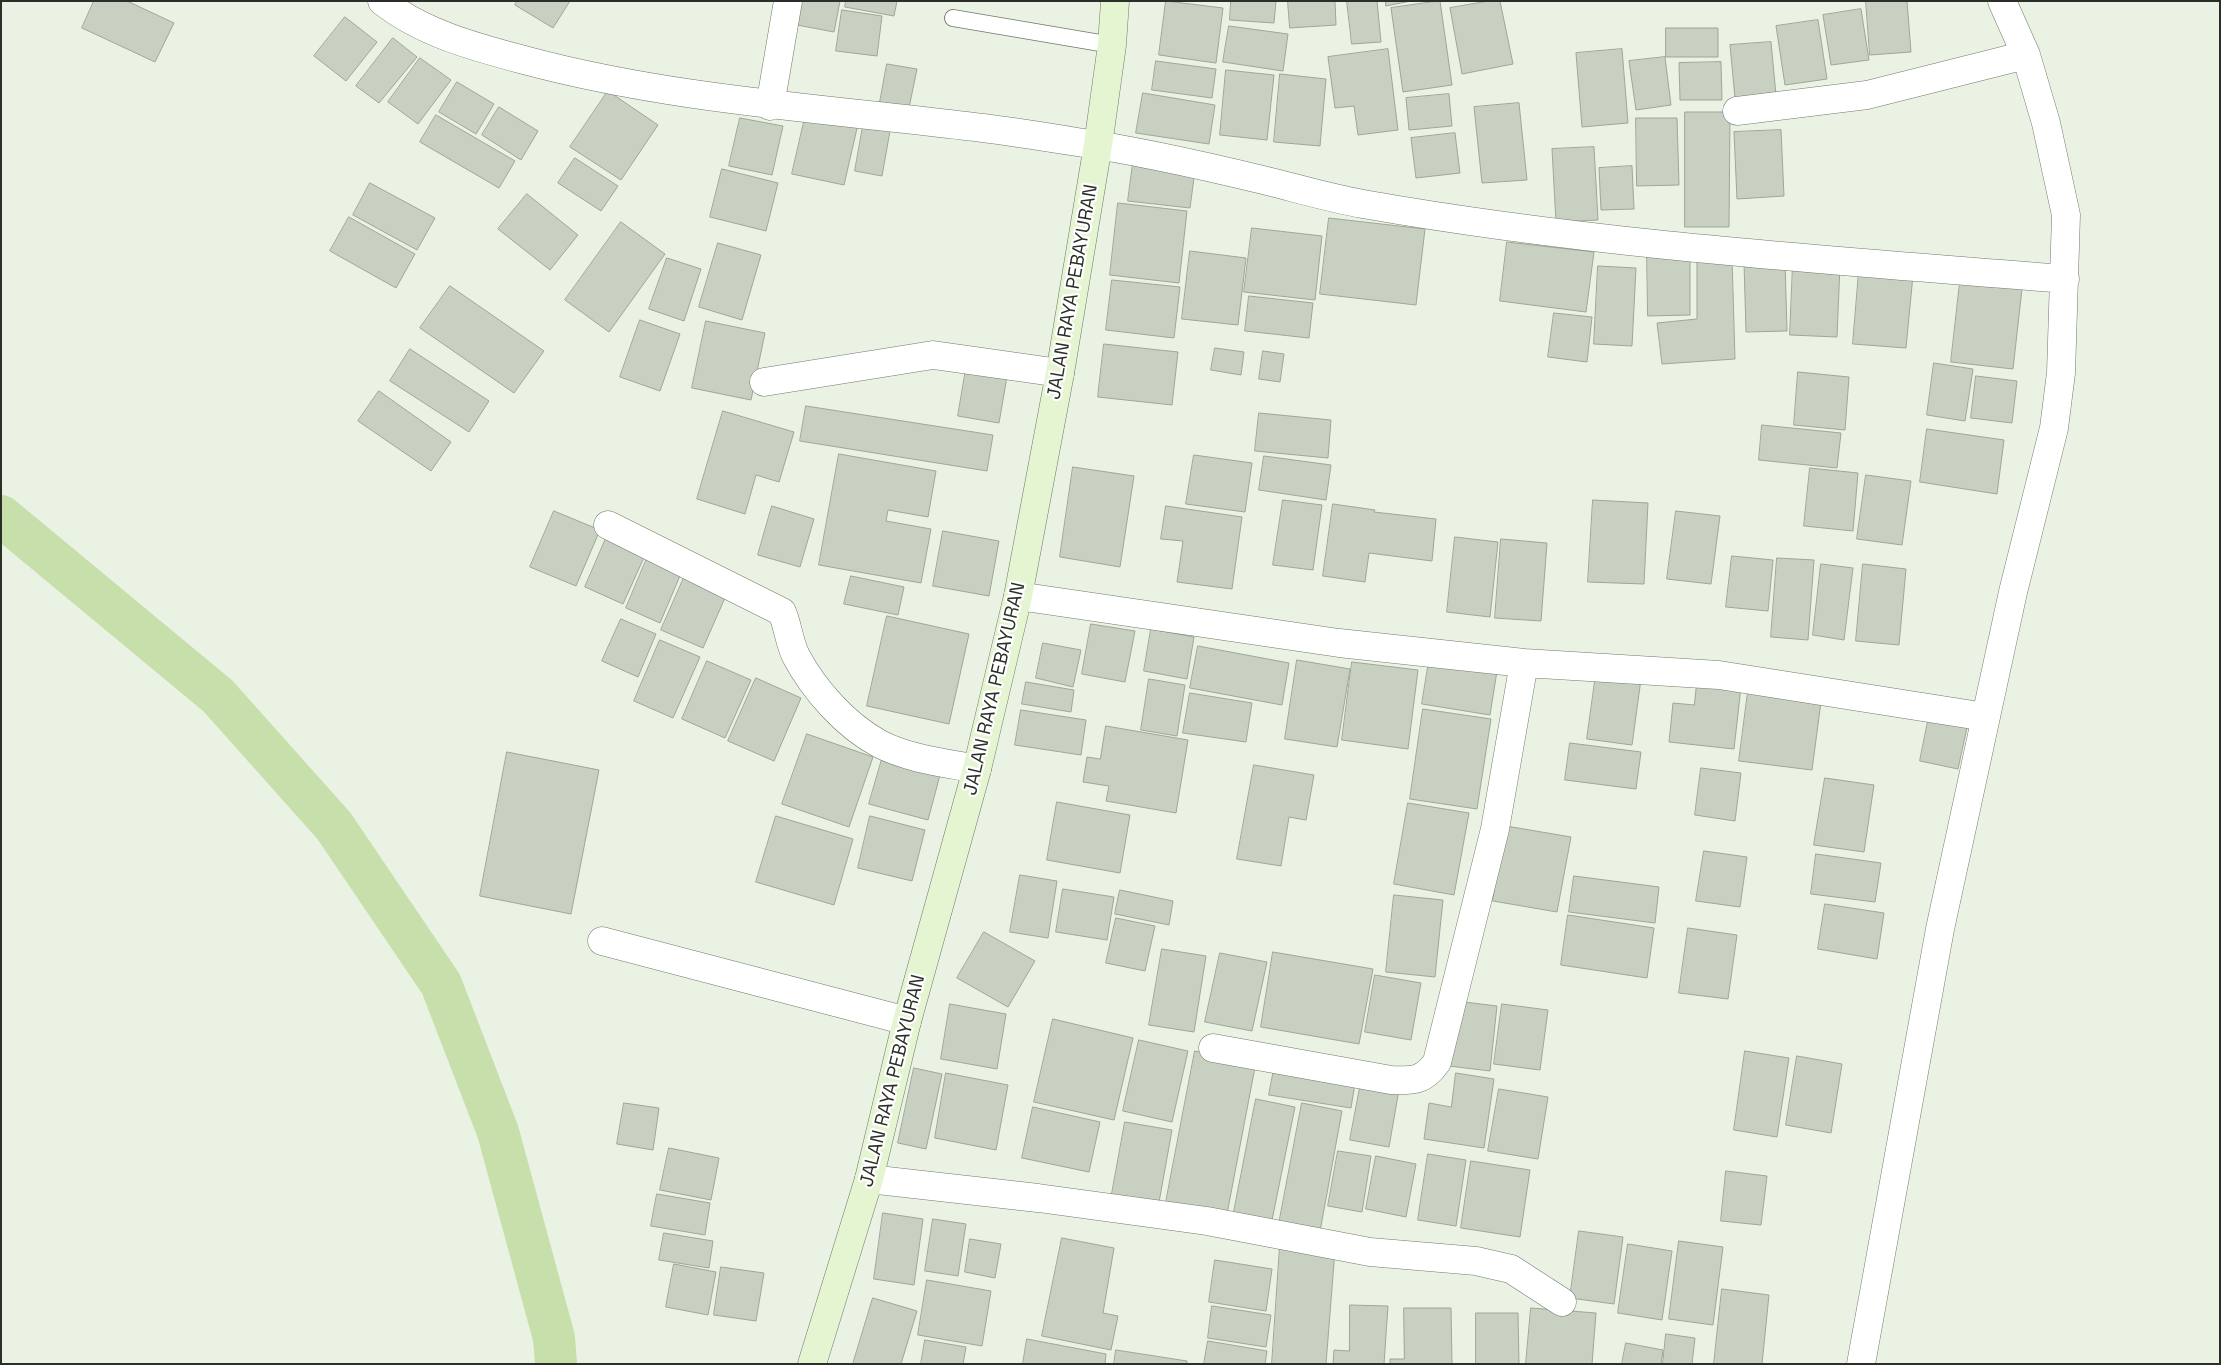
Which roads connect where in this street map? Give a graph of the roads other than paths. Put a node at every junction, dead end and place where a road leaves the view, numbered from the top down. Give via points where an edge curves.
1 (382, 1) edge
2 (788, 1) edge
3 (1115, 1) edge
4 (2002, 1) edge
5 (953, 18) dead end
6 (1112, 45) junction
7 (2026, 55) junction
8 (770, 106) junction
9 (1737, 111) dead end
10 (1098, 145) junction
11 (2065, 279) junction
12 (1060, 373) junction
13 (764, 382) dead end
14 (608, 525) dead end
15 (1018, 596) junction
16 (1524, 663) junction
17 (1986, 717) junction
18 (977, 769) junction
19 (602, 941) dead end
20 (907, 1021) junction
21 (1213, 1048) dead end
22 (869, 1179) junction
23 (1562, 1302) dead end
24 (812, 1364) edge
25 (1861, 1364) edge

1 - 8 street via 430,30 557,69 645,87
2 - 8 street
3 - 6 main road, JALAN RAYA PEBAYURAN
4 - 7 street
5 - 6 lane
6 - 10 main road, JALAN RAYA PEBAYURAN
7 - 9 street via 1867,95
7 - 11 street via 2046,124 2066,215
8 - 10 street via 968,126
10 - 11 street via 1208,166 1359,203 1561,234 1730,252
10 - 12 main road, JALAN RAYA PEBAYURAN
11 - 17 street via 2061,372 2054,428
12 - 13 street via 933,355
12 - 15 main road, JALAN RAYA PEBAYURAN
14 - 18 street via 782,612 796,655 806,671 828,700 866,736 903,752
15 - 16 street via 1340,643
15 - 18 main road, JALAN RAYA PEBAYURAN
16 - 17 street via 1719,675
16 - 21 street via 1495,829 1437,1062 1430,1073 1408,1081 1392,1080
17 - 25 street via 1940,929
18 - 20 main road, JALAN RAYA PEBAYURAN
19 - 20 street
20 - 22 main road, JALAN RAYA PEBAYURAN
22 - 23 street via 1207,1221 1370,1252 1476,1261 1512,1270
22 - 24 main road, JALAN RAYA PEBAYURAN

